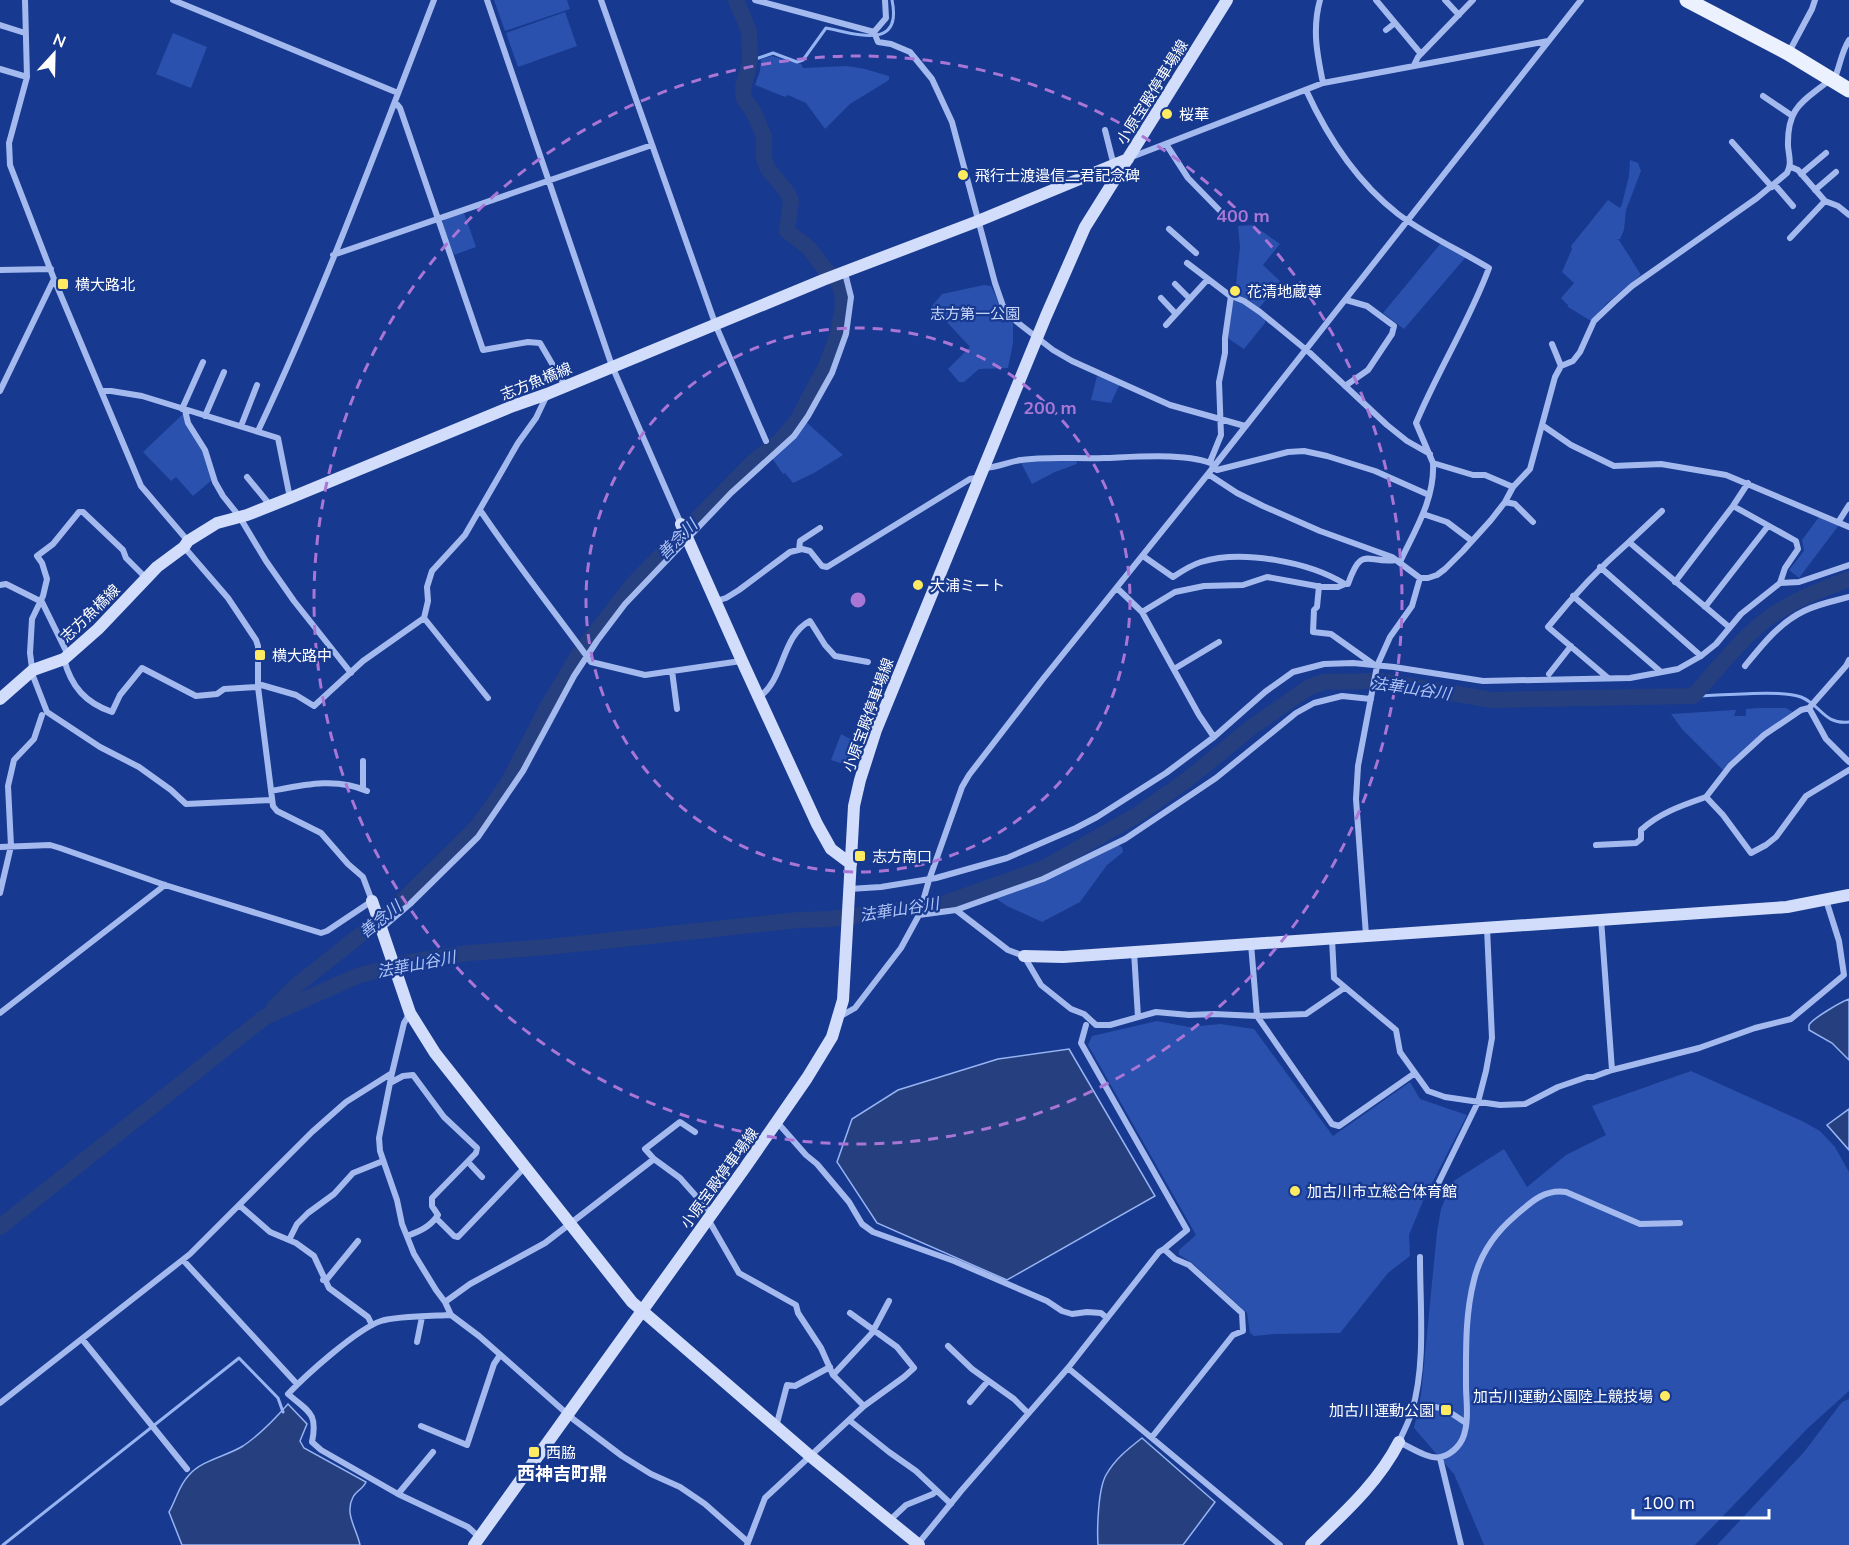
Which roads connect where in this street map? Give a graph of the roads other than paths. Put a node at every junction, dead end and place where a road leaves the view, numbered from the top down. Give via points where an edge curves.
1 (25, 0) edge
2 (173, 0) edge
3 (434, 0) edge
4 (487, 0) edge
5 (601, 0) edge
6 (755, 0) edge
7 (885, 0) edge
8 (1227, 0) edge
9 (1320, 0) edge
10 (1375, 0) edge
11 (1445, 0) edge
12 (1473, 0) edge
13 (1581, 0) edge
14 (1687, 0) edge
15 (1815, 0) edge
16 (1368, 6) dead end
17 (1459, 15) junction
18 (1395, 23) junction
19 (0, 25) edge
20 (1386, 30) dead end
21 (874, 32) junction
22 (25, 33) junction
23 (1849, 40) edge
24 (1548, 41) junction
25 (1788, 53) junction
26 (1420, 54) junction
27 (1414, 64) junction
28 (0, 69) edge
29 (27, 77) junction
30 (1833, 80) junction
31 (1323, 83) junction
32 (1306, 90) junction
33 (1849, 90) edge
34 (398, 93) junction
35 (1763, 96) dead end
36 (395, 102) junction
37 (1791, 115) junction
38 (1105, 130) dead end
39 (1732, 142) dead end
40 (1167, 144) junction
41 (652, 145) junction
42 (1826, 153) dead end
43 (1122, 161) junction
44 (1791, 166) junction
45 (1836, 172) dead end
46 (1801, 174) junction
47 (549, 181) junction
48 (1773, 186) junction
49 (1815, 190) junction
50 (1825, 201) junction
51 (1793, 206) dead end
52 (1849, 215) edge
53 (439, 219) junction
54 (1228, 219) dead end
55 (1408, 220) junction
56 (978, 221) junction
57 (1169, 229) dead end
58 (1790, 238) dead end
59 (1196, 253) dead end
60 (333, 255) junction
61 (1187, 263) dead end
62 (51, 269) junction
63 (0, 270) edge
64 (842, 274) junction
65 (54, 279) junction
66 (1208, 279) junction
67 (1175, 284) dead end
68 (1231, 296) junction
69 (1161, 297) dead end
70 (1190, 299) junction
71 (1346, 300) junction
72 (1176, 314) junction
73 (1166, 325) dead end
74 (716, 326) junction
75 (1037, 338) junction
76 (1552, 344) dead end
77 (1306, 350) junction
78 (203, 362) dead end
79 (612, 366) junction
80 (1561, 366) junction
81 (224, 372) dead end
82 (257, 386) dead end
83 (565, 386) junction
84 (1345, 386) junction
85 (0, 391) edge
86 (102, 391) junction
87 (547, 394) junction
88 (183, 410) junction
89 (205, 416) junction
90 (1219, 419) junction
91 (1542, 425) junction
92 (241, 426) junction
93 (1245, 426) junction
94 (258, 431) junction
95 (766, 441) dead end
96 (1430, 454) junction
97 (1434, 463) junction
98 (1211, 467) junction
99 (983, 472) junction
100 (247, 477) dead end
101 (1748, 483) junction
102 (1513, 487) junction
103 (1429, 495) junction
104 (290, 498) junction
105 (1505, 502) junction
106 (1849, 505) edge
107 (271, 506) junction
108 (1733, 506) junction
109 (480, 510) junction
110 (1662, 511) dead end
111 (1423, 514) junction
112 (239, 516) junction
113 (1839, 521) junction
114 (1533, 522) dead end
115 (681, 524) joint
116 (1768, 526) junction
117 (1849, 527) edge
118 (820, 528) dead end
119 (688, 539) junction
120 (1472, 541) junction
121 (1629, 542) junction
122 (186, 544) junction
123 (799, 550) junction
124 (1143, 556) junction
125 (1398, 561) junction
126 (1849, 565) edge
127 (1600, 567) junction
128 (146, 578) junction
129 (1420, 578) junction
130 (1675, 582) junction
131 (1780, 583) junction
132 (1345, 584) junction
133 (0, 585) edge
134 (1319, 586) junction
135 (1117, 588) junction
136 (1573, 596) junction
137 (1849, 597) edge
138 (40, 601) junction
139 (715, 602) junction
140 (1705, 607) junction
141 (1142, 612) junction
142 (424, 618) junction
143 (1729, 627) junction
144 (1219, 642) dead end
145 (1571, 646) junction
146 (587, 656) junction
147 (1701, 656) junction
148 (66, 657) junction
149 (1849, 660) edge
150 (742, 661) junction
151 (868, 662) dead end
152 (1377, 666) junction
153 (1745, 666) dead end
154 (1174, 669) junction
155 (33, 670) junction
156 (672, 671) junction
157 (1661, 672) junction
158 (351, 673) junction
159 (1549, 674) dead end
160 (1609, 678) junction
161 (258, 686) junction
162 (759, 697) junction
163 (488, 698) dead end
164 (0, 699) edge
165 (1371, 699) junction
166 (1809, 708) junction
167 (677, 709) dead end
168 (42, 715) dead end
169 (1214, 737) junction
170 (363, 761) dead end
171 (1849, 762) edge
172 (1849, 770) edge
173 (272, 791) junction
174 (1706, 797) junction
175 (273, 800) junction
176 (1596, 845) dead end
177 (0, 846) edge
178 (11, 846) junction
179 (851, 864) junction
180 (929, 880) junction
181 (165, 885) junction
182 (849, 892) junction
183 (0, 893) edge
184 (1849, 895) edge
185 (1826, 900) junction
186 (374, 905) junction
187 (956, 910) junction
188 (919, 915) junction
189 (1601, 919) junction
190 (381, 927) junction
191 (1487, 927) junction
192 (1366, 935) junction
193 (1332, 938) junction
194 (1251, 943) junction
195 (1134, 951) junction
196 (1024, 956) junction
197 (1344, 988) junction
198 (410, 1012) junction
199 (0, 1013) edge
200 (1257, 1016) junction
201 (839, 1017) junction
202 (1138, 1017) junction
203 (1086, 1025) dead end
204 (1612, 1070) junction
205 (392, 1073) junction
206 (1415, 1073) junction
207 (390, 1083) junction
208 (1478, 1102) junction
209 (777, 1122) junction
210 (695, 1132) dead end
211 (654, 1159) junction
212 (383, 1161) junction
213 (468, 1162) junction
214 (525, 1167) junction
215 (482, 1177) dead end
216 (1434, 1192) dead end
217 (239, 1205) junction
218 (710, 1216) junction
219 (436, 1218) junction
220 (1680, 1223) dead end
221 (571, 1224) junction
222 (407, 1236) junction
223 (289, 1240) junction
224 (358, 1241) dead end
225 (1164, 1249) junction
226 (1420, 1257) dead end
227 (183, 1260) junction
228 (323, 1280) junction
229 (889, 1301) dead end
230 (445, 1302) junction
231 (641, 1310) junction
232 (850, 1313) dead end
233 (451, 1315) junction
234 (422, 1317) junction
235 (1107, 1318) junction
236 (372, 1324) junction
237 (874, 1329) junction
238 (82, 1339) junction
239 (417, 1342) dead end
240 (948, 1346) dead end
241 (500, 1355) junction
242 (830, 1367) junction
243 (1068, 1368) junction
244 (833, 1375) junction
245 (988, 1381) junction
246 (297, 1384) junction
247 (970, 1402) dead end
248 (0, 1403) edge
249 (864, 1406) junction
250 (1412, 1409) junction
251 (1028, 1413) junction
252 (568, 1414) junction
253 (849, 1420) junction
254 (1466, 1423) junction
255 (421, 1426) dead end
256 (776, 1427) junction
257 (1152, 1437) junction
258 (1399, 1442) junction
259 (433, 1452) dead end
260 (809, 1455) junction
261 (1440, 1458) junction
262 (187, 1469) dead end
263 (936, 1490) junction
264 (398, 1494) junction
265 (951, 1503) junction
266 (889, 1521) junction
267 (476, 1541) edge
268 (748, 1543) edge
269 (918, 1545) edge
270 (1280, 1545) edge
271 (1311, 1545) edge
272 (1461, 1545) edge

1 - 22 street
2 - 34 street
3 - 34 street
4 - 47 street
5 - 41 street
6 - 21 street
7 - 21 street via 886,18
8 - 43 main road, 小原宝殿停車場線
9 - 31 street via 1314,40
10 - 16 street
10 - 18 street
11 - 17 street
12 - 17 street
13 - 24 street
14 - 25 main road
15 - 25 street
17 - 26 street
18 - 20 street
18 - 26 street
19 - 22 street
21 - 56 street via 878,42 910,52 932,80 952,122
22 - 29 street
23 - 30 street
24 - 27 street
24 - 55 street
25 - 30 main road
26 - 27 street
27 - 31 street
28 - 29 street
29 - 62 street via 9,143 10,165
30 - 33 main road
30 - 37 street
31 - 32 street
32 - 40 street
32 - 55 street via 1350,166 1372,191
34 - 36 street
35 - 37 street
36 - 53 street
36 - 60 street
37 - 44 street
38 - 43 street via 1112,158
39 - 48 street
40 - 43 street
40 - 54 street via 1188,178
41 - 47 street
41 - 74 street
42 - 46 street
43 - 56 main road, 志方魚橋線
43 - 75 main road, 小原宝殿停車場線 via 1085,227
44 - 46 street
44 - 48 street
45 - 49 street
46 - 49 street
47 - 53 street
47 - 79 street
48 - 51 street
48 - 80 street via 1632,286 1594,321 1573,361
49 - 50 street
50 - 52 street
50 - 58 street
53 - 60 street
53 - 83 street via 483,350 540,343
55 - 71 street
55 - 96 street via 1489,268 1416,423
56 - 64 main road, 志方魚橋線
56 - 75 street via 1003,306
57 - 59 street
60 - 94 street
61 - 66 street
62 - 63 street
62 - 65 street
64 - 74 main road, 志方魚橋線
64 - 119 street via 850,297 846,334 816,402 794,436 731,493
65 - 85 street
65 - 86 street
66 - 68 street
66 - 70 street
67 - 70 street
68 - 77 street via 1252,306
68 - 90 street via 1219,382
69 - 72 street
70 - 72 street
71 - 77 street
71 - 84 street via 1367,306 1385,317 1394,329 1368,370
72 - 73 street
74 - 79 main road, 志方魚橋線
74 - 95 street
75 - 90 street via 1088,369 1170,405
75 - 99 main road, 小原宝殿停車場線
76 - 80 street
77 - 84 street
77 - 93 street
78 - 88 street
79 - 83 main road, 志方魚橋線
79 - 115 street
80 - 91 street
81 - 89 street
82 - 92 street
83 - 87 main road, 志方魚橋線
84 - 96 street via 1407,441
86 - 88 street via 142,396
86 - 122 street via 141,486
87 - 104 main road, 志方魚橋線
87 - 109 street via 537,418
88 - 89 street
88 - 112 street via 206,450 214,482
89 - 92 street
90 - 93 street
90 - 98 street via 1221,435
91 - 101 street via 1571,445 1614,466 1673,465
91 - 102 street via 1530,469
92 - 94 street
93 - 98 street
94 - 104 street via 278,438
96 - 97 street
97 - 102 street via 1485,475
97 - 103 street
98 - 99 street via 1191,458 1079,458 1022,460
98 - 103 street via 1217,470 1304,451 1375,471
98 - 124 street
98 - 125 street via 1237,494
99 - 123 street via 827,567 810,551
99 - 179 main road, 小原宝殿停車場線 via 868,750 854,806
100 - 107 street
101 - 108 street
101 - 113 street
102 - 105 street
103 - 111 street
104 - 107 main road, 志方魚橋線
105 - 114 street via 1515,504
105 - 120 street
106 - 113 street
107 - 112 main road, 志方魚橋線
108 - 116 street
108 - 130 street
109 - 142 street via 460,542 432,571
109 - 146 street
110 - 121 street
111 - 120 street via 1447,522
111 - 125 street
112 - 122 main road, 志方魚橋線 via 217,523
112 - 158 street via 288,593
113 - 117 street
115 - 119 main road
116 - 131 street via 1796,541 1798,549
116 - 140 street
118 - 123 street via 800,541
119 - 139 main road
119 - 146 street via 632,596
120 - 129 street via 1437,575
121 - 127 street
121 - 130 street
122 - 128 main road, 志方魚橋線
122 - 161 street via 252,633 258,646
123 - 139 street via 784,555 739,590
124 - 132 street via 1173,577 1202,561 1261,558 1310,568
124 - 135 street
125 - 129 street
125 - 132 street via 1366,558 1357,564
126 - 131 street via 1799,582
127 - 136 street
127 - 147 street
128 - 138 street via 123,550 79,512 53,544 37,556 47,579
128 - 148 main road, 志方魚橋線
129 - 152 street via 1412,606 1390,637
130 - 140 street
131 - 143 street
132 - 134 street
133 - 138 street via 6,584
134 - 141 street via 1274,577 1243,585 1204,586 1175,592
134 - 152 street via 1313,632 1331,634
135 - 141 street
135 - 180 street via 969,774
136 - 145 street via 1548,627
136 - 157 street
137 - 153 street via 1804,611 1768,638
138 - 148 street
138 - 155 street via 31,628
139 - 150 main road
140 - 143 street
141 - 154 street
142 - 158 street
142 - 163 street
143 - 147 street
144 - 154 street
145 - 159 street
145 - 160 street
146 - 156 street via 591,662 645,675
146 - 190 street via 526,765 478,837
147 - 157 street via 1678,669
148 - 155 main road, 志方魚橋線
148 - 161 street via 66,668 82,696 112,712 142,668 196,696
149 - 166 street
150 - 156 street
150 - 162 main road
151 - 162 street via 835,656 810,621 796,632 768,690
152 - 160 street via 1483,681
152 - 165 street
152 - 169 street via 1324,664 1293,672
154 - 169 street
155 - 164 main road, 志方魚橋線
155 - 175 street via 47,712 138,767 186,804
156 - 167 street
157 - 160 street
158 - 161 street via 314,706 296,695
161 - 173 street
162 - 179 main road via 831,849
165 - 187 street via 1342,696 1314,703 1296,713 1229,769 1125,839 1043,879
165 - 192 street via 1356,799
166 - 171 street via 1826,739
166 - 174 street via 1764,735 1730,766
168 - 178 street via 34,739 14,760 9,786
169 - 180 street via 1097,817 1007,858
170 - 173 street via 365,790 321,782
172 - 174 street via 1806,796 1776,837 1751,853
173 - 175 street
174 - 176 street via 1650,821 1636,843
175 - 186 street via 277,811 312,827 331,843 363,877
177 - 178 street
178 - 181 street via 50,845
178 - 183 street
179 - 182 main road, 小原宝殿停車場線
180 - 182 street
180 - 188 street
181 - 186 street via 321,933
181 - 199 street
182 - 201 main road, 小原宝殿停車場線
184 - 185 main road
185 - 189 main road via 1787,907
185 - 204 street via 1839,941 1844,975 1791,1019
186 - 190 main road
187 - 188 street
187 - 196 street via 1008,950
188 - 201 street via 901,948 855,1008
189 - 191 main road
189 - 204 street
190 - 198 main road
191 - 192 main road
191 - 208 street via 1492,1038
192 - 193 main road
193 - 194 main road
193 - 197 street via 1334,978
194 - 195 main road
194 - 200 street
195 - 196 main road
195 - 202 street
196 - 202 street via 1041,985 1096,1025
197 - 200 street via 1306,1014
197 - 206 street via 1396,1030 1400,1052
198 - 205 street
198 - 214 main road via 435,1053
200 - 202 street via 1156,1012
200 - 206 street via 1332,1124 1339,1126
201 - 209 main road, 小原宝殿停車場線 via 815,1066
203 - 225 street via 1081,1043 1187,1230
204 - 208 street via 1558,1087 1524,1104
205 - 207 street
205 - 217 street via 338,1109
206 - 208 street via 1428,1091
207 - 212 street via 379,1138
207 - 213 street via 413,1075 444,1117 477,1148
208 - 216 street
209 - 218 main road, 小原宝殿停車場線
209 - 235 street via 849,1202 862,1224 873,1232 954,1261 1062,1311 1101,1313
210 - 211 street via 680,1122 645,1149
211 - 218 street via 680,1178
211 - 221 street
212 - 222 street
212 - 223 street via 352,1173 334,1194 297,1224
213 - 215 street
213 - 219 street via 432,1198
214 - 219 street via 458,1237
214 - 221 main road
217 - 223 street via 270,1232
217 - 227 street
218 - 231 main road, 小原宝殿停車場線
218 - 242 street via 739,1273 796,1305
219 - 222 street via 428,1227
220 - 254 street via 1640,1224 1555,1190 1543,1193 1507,1223 1492,1239 1471,1294 1466,1342
221 - 230 street
221 - 231 main road
222 - 230 street
223 - 228 street via 314,1256
224 - 228 street
225 - 235 street
225 - 257 street via 1190,1265 1242,1313 1243,1331 1233,1335
226 - 250 street via 1418,1384
227 - 238 street
227 - 246 street
228 - 236 street
229 - 237 street
230 - 233 street
231 - 252 main road, 小原宝殿停車場線
231 - 256 main road
232 - 237 street
233 - 234 street
233 - 241 street
234 - 236 street
234 - 239 street
235 - 243 street
236 - 246 street
237 - 244 street
237 - 249 street via 897,1347 914,1368
238 - 248 street
238 - 262 street
240 - 245 street
241 - 252 street
241 - 255 street via 467,1445
242 - 244 street
242 - 256 street via 795,1386 787,1385
243 - 251 street
243 - 257 street
244 - 249 street
245 - 247 street
245 - 251 street
246 - 264 street via 288,1394 314,1420 312,1442
249 - 253 street
250 - 254 street via 1437,1406
250 - 258 street
251 - 265 street
252 - 267 main road, 小原宝殿停車場線
252 - 268 street via 622,1456 705,1504
253 - 260 street
253 - 263 street
254 - 261 street via 1464,1437 1457,1447
256 - 260 main road
257 - 270 street
258 - 261 street
258 - 271 main road via 1368,1488
259 - 264 street
260 - 266 main road
260 - 268 street via 765,1498
261 - 272 street
263 - 265 street
263 - 266 street via 906,1505
264 - 267 street via 460,1522
265 - 269 street
266 - 269 main road

